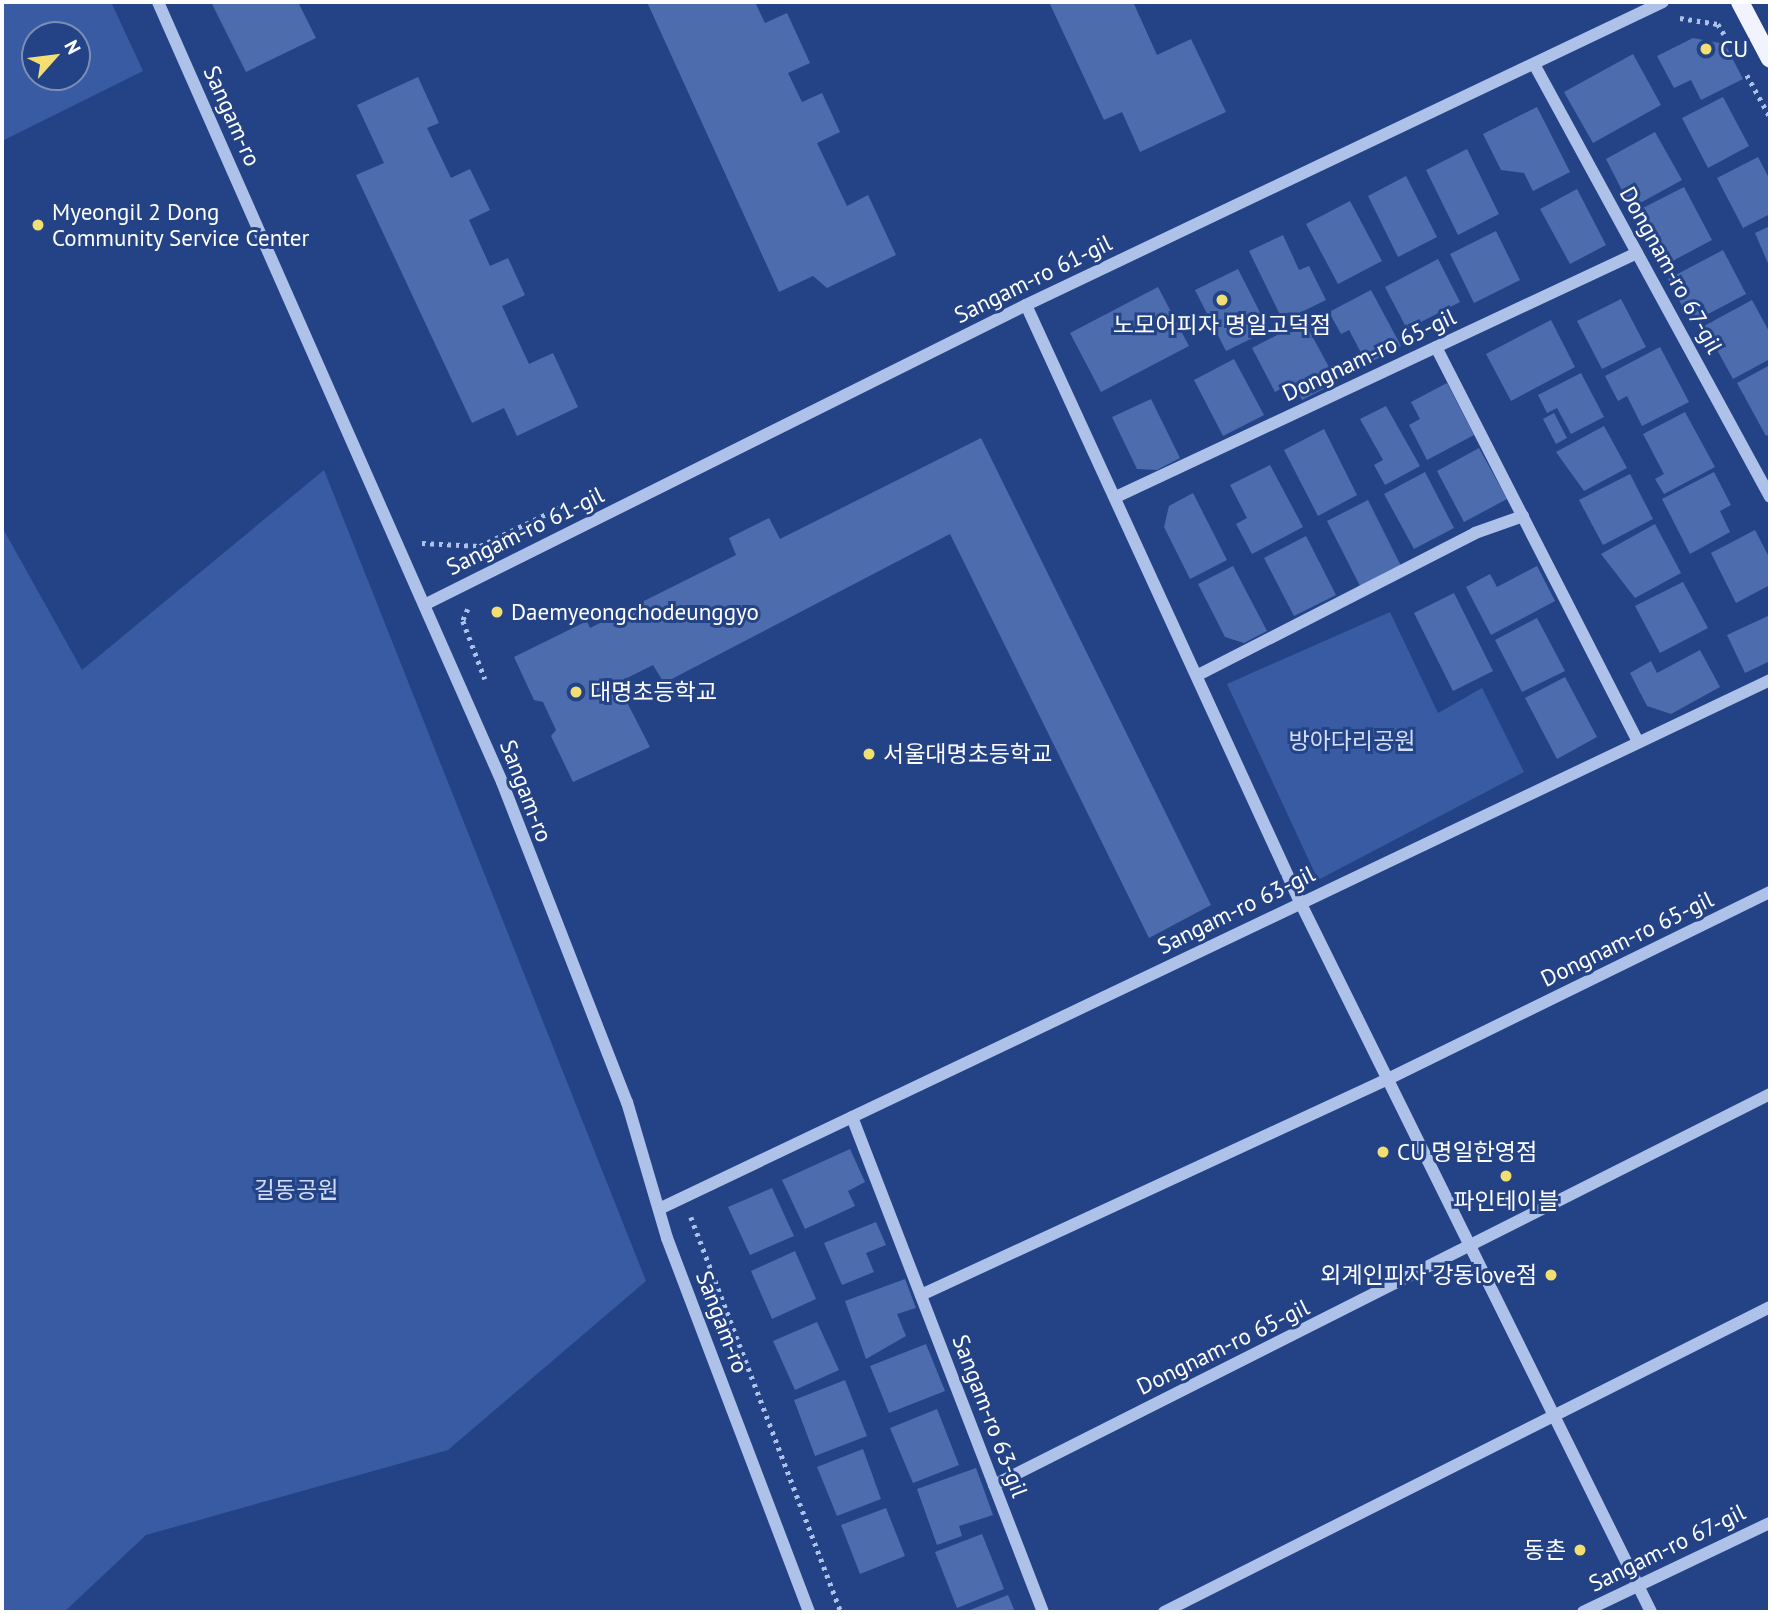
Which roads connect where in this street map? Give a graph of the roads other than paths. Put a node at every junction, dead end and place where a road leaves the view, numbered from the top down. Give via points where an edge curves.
1 (158, 2) edge
2 (1664, 2) edge
3 (1740, 2) edge
4 (1770, 59) edge
5 (1534, 64) junction
6 (1637, 253) junction
7 (1026, 305) junction
8 (1436, 347) junction
9 (1118, 496) junction
10 (1770, 497) edge
11 (1523, 516) junction
12 (426, 604) junction
13 (1198, 676) junction
14 (1770, 680) edge
15 (1638, 741) junction
16 (1770, 892) edge
17 (1300, 902) junction
18 (1388, 1079) junction
19 (1770, 1094) edge
20 (852, 1116) junction
21 (659, 1209) junction
22 (1471, 1248) junction
23 (921, 1295) junction
24 (1770, 1307) edge
25 (1555, 1416) junction
26 (994, 1485) junction
27 (1770, 1523) edge
28 (1639, 1585) junction
29 (809, 1612) edge
30 (1043, 1612) edge
31 (1164, 1612) edge
32 (1583, 1612) edge
33 (1651, 1612) edge

1 - 12 street, Sangam-ro
2 - 5 street, Sangam-ro 61-gil
3 - 4 main road
5 - 6 street, Dongnam-ro 67-gil
5 - 7 street, Sangam-ro 61-gil
6 - 8 street, Dongnam-ro 65-gil
6 - 10 street, Dongnam-ro 67-gil
7 - 9 street
7 - 12 street, Sangam-ro 61-gil
8 - 9 street, Dongnam-ro 65-gil
8 - 11 street
9 - 13 street
11 - 13 street via 1475,533
11 - 15 street
12 - 21 street, Sangam-ro via 627,1102
13 - 17 street
14 - 15 street, Sangam-ro 63-gil
15 - 17 street, Sangam-ro 63-gil
16 - 18 street, Dongnam-ro 65-gil
17 - 18 street
17 - 20 street, Sangam-ro 63-gil
18 - 22 street
18 - 23 street, Dongnam-ro 65-gil
19 - 22 street, Dongnam-ro 65-gil
20 - 21 street, Sangam-ro 63-gil
20 - 23 street, Sangam-ro 63-gil
21 - 29 street, Sangam-ro
22 - 25 street
22 - 26 street, Dongnam-ro 65-gil
23 - 26 street, Sangam-ro 63-gil
24 - 25 street
25 - 28 street
25 - 31 street
26 - 30 street, Sangam-ro 63-gil
27 - 28 street, Sangam-ro 67-gil
28 - 32 street, Sangam-ro 67-gil
28 - 33 street

